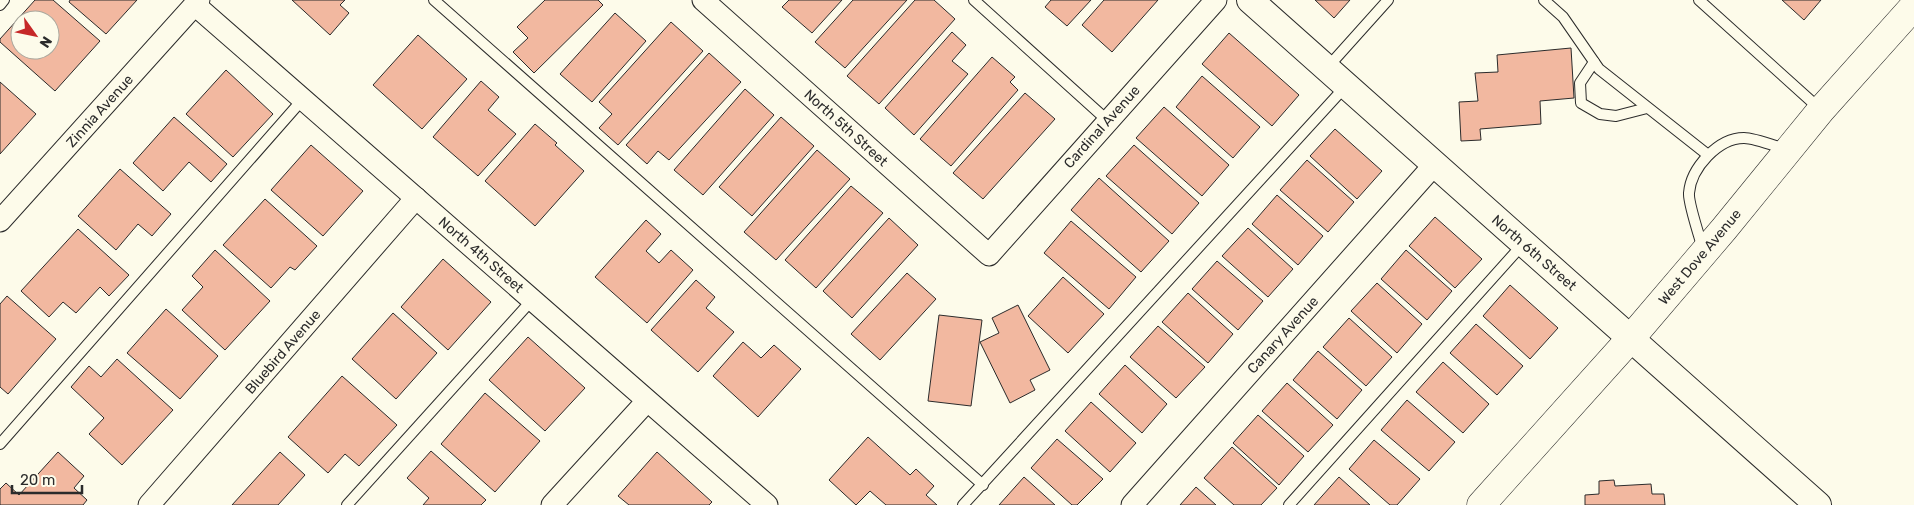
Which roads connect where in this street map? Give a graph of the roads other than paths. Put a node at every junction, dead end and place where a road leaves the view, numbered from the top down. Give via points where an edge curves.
1 (4, 0) edge
2 (434, 0) edge
3 (703, 0) edge
4 (974, 0) edge
5 (1216, 0) edge
6 (1250, 0) edge
7 (1388, 0) edge
8 (1544, 0) edge
9 (1699, 0) edge
10 (197, 2) edge
11 (0, 5) edge
12 (1909, 16) edge
13 (1594, 62) junction
14 (1326, 68) junction
15 (1346, 86) junction
16 (303, 100) junction
17 (1647, 108) junction
18 (1822, 110) junction
19 (1108, 121) junction
20 (1789, 150) junction
21 (1708, 155) junction
22 (1434, 165) junction
23 (416, 198) junction
24 (0, 221) edge
25 (1524, 244) junction
26 (1704, 252) junction
27 (989, 255) joint
28 (532, 300) junction
29 (1631, 338) junction
30 (647, 400) junction
31 (0, 444) edge
32 (983, 485) junction
33 (756, 502) edge
34 (149, 505) edge
35 (347, 505) edge
36 (552, 505) edge
37 (963, 505) edge
38 (1132, 505) edge
39 (1289, 505) edge
40 (1481, 505) edge
41 (1818, 505) edge

1 - 11 lane
2 - 32 lane
3 - 27 street, North 5th Street
4 - 19 lane
5 - 19 street, Cardinal Avenue
6 - 14 street, North 6th Street
7 - 14 lane
8 - 13 lane via 1563,17
9 - 18 lane
10 - 16 street, North 4th Street
10 - 24 street, Zinnia Avenue
12 - 18 main road, West Dove Avenue
13 - 17 lane via 1599,70
13 - 17 lane via 1580,83 1581,103 1600,114 1616,116
14 - 15 street, North 6th Street
15 - 22 street, North 6th Street
15 - 32 lane
16 - 23 street, North 4th Street
16 - 31 lane
17 - 21 lane
18 - 20 main road, West Dove Avenue
19 - 27 street, Cardinal Avenue
20 - 21 lane via 1744,138 1722,144
20 - 26 main road, West Dove Avenue
21 - 26 lane via 1694,173 1688,194
22 - 25 street, North 6th Street
22 - 38 street, Canary Avenue
23 - 28 street, North 4th Street
23 - 34 street, Bluebird Avenue
25 - 29 street, North 6th Street
25 - 39 lane
26 - 29 main road, West Dove Avenue
28 - 30 street, North 4th Street
28 - 35 lane
29 - 40 main road, West Dove Avenue
29 - 41 street, North 6th Street
30 - 33 street, North 4th Street
30 - 36 street
32 - 37 lane

